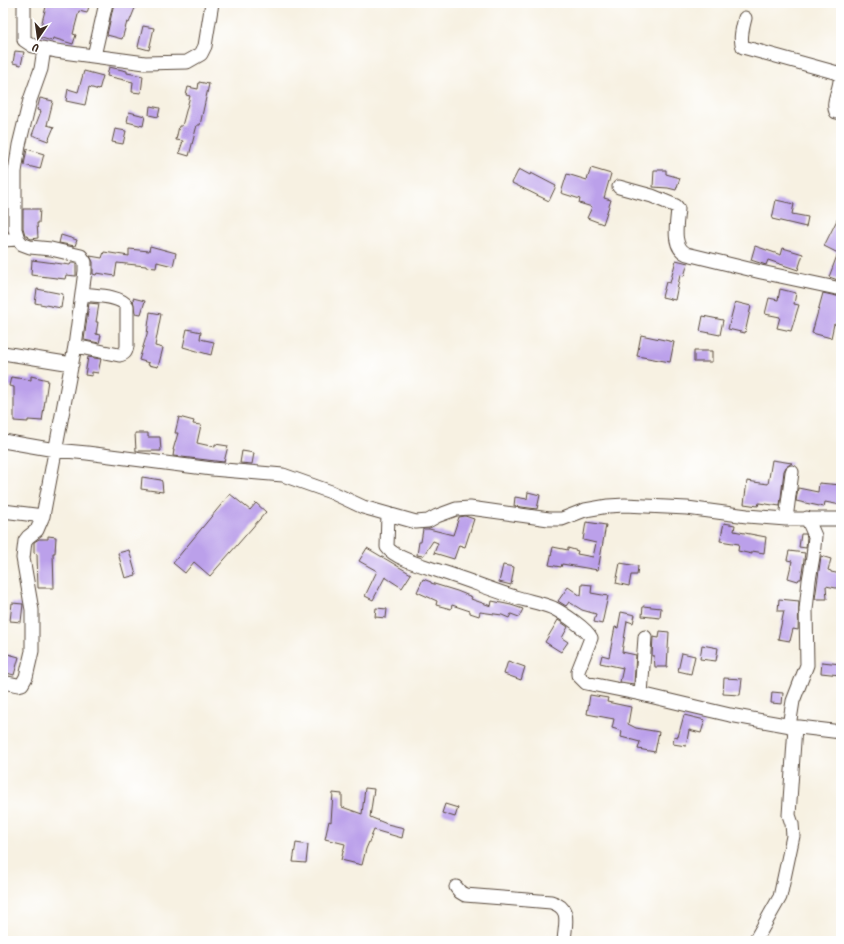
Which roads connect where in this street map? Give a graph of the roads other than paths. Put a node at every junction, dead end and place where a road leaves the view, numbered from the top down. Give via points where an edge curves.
1 (24, 3) edge
2 (106, 3) edge
3 (212, 3) edge
4 (745, 18) dead end
5 (44, 49) junction
6 (94, 56) junction
7 (841, 114) edge
8 (9, 172) edge
9 (619, 187) dead end
10 (18, 239) junction
11 (3, 240) edge
12 (841, 289) edge
13 (82, 294) junction
14 (75, 346) junction
15 (3, 353) edge
16 (72, 364) junction
17 (3, 441) edge
18 (56, 450) junction
19 (792, 472) dead end
20 (3, 511) edge
21 (388, 514) junction
22 (42, 516) junction
23 (807, 518) junction
24 (786, 519) junction
25 (841, 519) edge
26 (645, 637) dead end
27 (3, 682) edge
28 (641, 694) junction
29 (792, 726) junction
30 (841, 732) edge
31 (456, 887) dead end
32 (564, 941) edge
33 (755, 941) edge

1 - 5 street via 24,40
2 - 6 street
3 - 6 street via 205,46 201,54 186,62 145,63
4 - 7 street via 742,38 744,47 840,75 834,107 836,112
5 - 6 street
5 - 8 street via 41,69
8 - 10 street
9 - 12 street via 676,206 677,242 680,250 687,254
10 - 11 street
10 - 13 street via 30,247 81,256 85,262
13 - 14 street
13 - 14 street via 118,298 127,306 127,346 126,352 119,355
14 - 16 street
15 - 16 street
16 - 18 street
17 - 18 street
18 - 21 street via 212,469 283,474 363,507
18 - 22 street
19 - 24 street
20 - 22 street
21 - 24 street via 416,522 428,521 456,509 470,508 562,519 585,510 626,505 687,508
21 - 28 street via 387,547 393,553 422,566 515,598 553,608 590,634 591,638 578,671 580,678 586,683
22 - 27 street via 37,530 26,541 24,558 32,610 32,651 26,677 22,684 18,685
23 - 24 street
23 - 25 street
23 - 29 street via 815,536 806,610 807,665 793,701
26 - 28 street
28 - 29 street via 730,715
29 - 30 street
29 - 33 street via 789,815 792,824 792,847 780,897
31 - 32 street via 465,895 559,904 566,915

